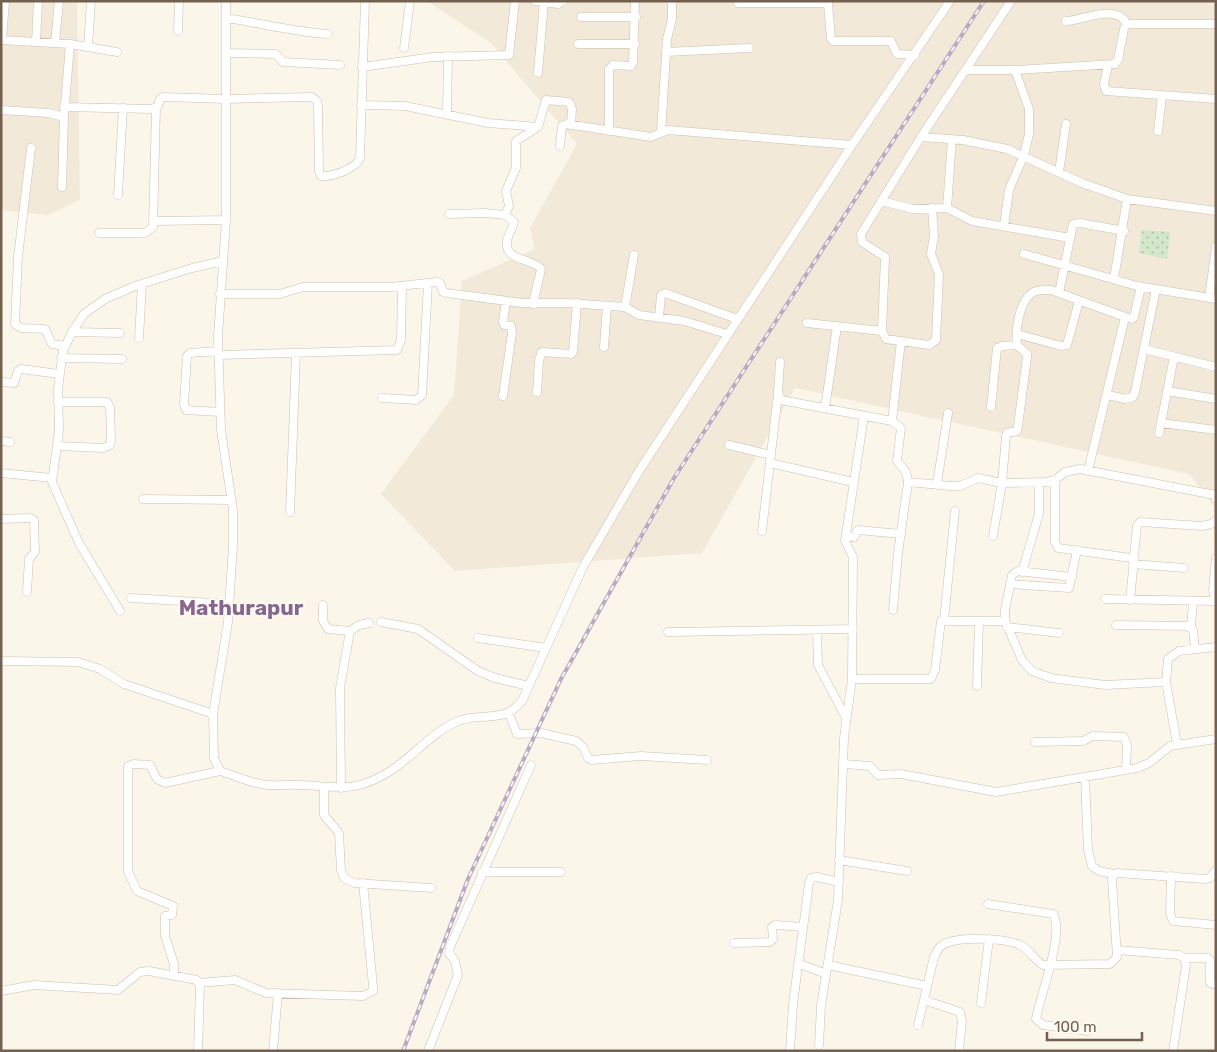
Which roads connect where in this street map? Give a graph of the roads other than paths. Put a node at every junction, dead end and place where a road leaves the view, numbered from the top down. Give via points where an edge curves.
1 (5, 1) edge
2 (38, 1) edge
3 (59, 1) edge
4 (91, 1) edge
5 (179, 1) edge
6 (226, 1) edge
7 (365, 1) edge
8 (410, 1) edge
9 (514, 1) edge
10 (535, 1) edge
11 (563, 1) edge
12 (635, 1) edge
13 (672, 1) edge
14 (950, 1) edge
15 (1011, 1) edge
16 (544, 2) edge
17 (738, 3) dead end
18 (636, 16) junction
19 (581, 17) dead end
20 (226, 18) junction
21 (1066, 21) dead end
22 (1128, 24) junction
23 (1216, 24) edge
24 (178, 31) dead end
25 (328, 34) dead end
26 (2, 40) edge
27 (36, 42) junction
28 (55, 43) junction
29 (70, 44) junction
30 (578, 44) dead end
31 (635, 44) junction
32 (88, 47) junction
33 (404, 48) dead end
34 (749, 48) dead end
35 (116, 52) dead end
36 (666, 52) junction
37 (226, 53) junction
38 (915, 55) junction
39 (448, 56) junction
40 (340, 65) dead end
41 (1108, 65) junction
42 (362, 67) junction
43 (966, 70) junction
44 (1015, 70) junction
45 (538, 73) dead end
46 (1162, 96) junction
47 (226, 99) junction
48 (1216, 99) edge
49 (361, 105) junction
50 (64, 107) junction
51 (123, 108) junction
52 (156, 108) junction
53 (1, 110) edge
54 (447, 114) junction
55 (64, 117) junction
56 (1066, 124) dead end
57 (571, 125) junction
58 (538, 127) junction
59 (609, 131) junction
60 (1158, 131) dead end
61 (661, 132) junction
62 (921, 137) junction
63 (952, 139) junction
64 (852, 144) junction
65 (560, 146) dead end
66 (31, 148) dead end
67 (1024, 155) junction
68 (1059, 172) junction
69 (62, 187) dead end
70 (118, 195) dead end
71 (1127, 199) junction
72 (880, 201) junction
73 (932, 208) junction
74 (947, 208) junction
75 (1216, 211) edge
76 (449, 214) dead end
77 (505, 215) junction
78 (226, 220) junction
79 (154, 221) junction
80 (1004, 226) junction
81 (1124, 231) junction
82 (99, 233) dead end
83 (1070, 238) junction
84 (1216, 247) edge
85 (1024, 254) dead end
86 (634, 255) dead end
87 (224, 262) junction
88 (1065, 266) junction
89 (1114, 280) junction
90 (428, 283) junction
91 (142, 284) junction
92 (1141, 286) junction
93 (402, 287) junction
94 (1156, 289) junction
95 (1059, 293) junction
96 (220, 294) junction
97 (1212, 298) edge
98 (506, 301) junction
99 (1079, 301) junction
100 (533, 304) junction
101 (577, 304) junction
102 (607, 306) junction
103 (625, 307) junction
104 (659, 317) junction
105 (1125, 317) junction
106 (737, 319) junction
107 (807, 323) dead end
108 (837, 326) junction
109 (882, 331) junction
110 (72, 332) junction
111 (120, 333) dead end
112 (728, 334) junction
113 (1017, 334) junction
114 (139, 338) dead end
115 (901, 341) junction
116 (1017, 345) junction
117 (65, 346) junction
118 (604, 347) dead end
119 (1144, 349) junction
120 (218, 353) junction
121 (296, 353) junction
122 (1174, 357) junction
123 (62, 358) junction
124 (122, 359) dead end
125 (780, 362) dead end
126 (1216, 367) edge
127 (60, 374) junction
128 (1, 382) edge
129 (1167, 391) junction
130 (537, 392) dead end
131 (778, 392) junction
132 (1108, 395) junction
133 (503, 396) dead end
134 (382, 398) dead end
135 (1216, 400) edge
136 (58, 402) junction
137 (991, 407) dead end
138 (825, 408) junction
139 (220, 412) junction
140 (948, 413) dead end
141 (864, 416) junction
142 (892, 421) junction
143 (1161, 423) junction
144 (1216, 430) edge
145 (1159, 433) dead end
146 (1, 442) edge
147 (10, 442) dead end
148 (729, 445) dead end
149 (57, 446) junction
150 (770, 459) junction
151 (1088, 470) junction
152 (1, 473) edge
153 (52, 478) junction
154 (1055, 480) junction
155 (854, 482) junction
156 (908, 482) junction
157 (1002, 483) junction
158 (1040, 483) junction
159 (937, 484) junction
160 (143, 499) dead end
161 (1216, 499) edge
162 (231, 500) junction
163 (956, 511) dead end
164 (290, 512) dead end
165 (1, 519) edge
166 (1216, 520) edge
167 (762, 531) dead end
168 (900, 534) junction
169 (846, 536) junction
170 (993, 536) dead end
171 (1077, 550) junction
172 (1134, 555) junction
173 (1216, 558) edge
174 (1133, 564) junction
175 (1184, 568) dead end
176 (1215, 568) edge
177 (1022, 572) junction
178 (1072, 577) junction
179 (1010, 584) junction
180 (27, 592) dead end
181 (131, 598) dead end
182 (1105, 599) dead end
183 (1130, 600) junction
184 (1216, 601) edge
185 (1193, 602) junction
186 (230, 604) junction
187 (323, 605) dead end
188 (893, 610) dead end
189 (120, 611) dead end
190 (944, 620) junction
191 (979, 621) junction
192 (381, 622) dead end
193 (369, 623) dead end
194 (1006, 624) junction
195 (1116, 625) dead end
196 (1191, 627) junction
197 (853, 629) junction
198 (817, 630) junction
199 (350, 631) junction
200 (668, 632) dead end
201 (1059, 633) dead end
202 (478, 638) dead end
203 (1216, 647) edge
204 (546, 648) junction
205 (1195, 648) junction
206 (1, 661) edge
207 (852, 679) junction
208 (1166, 682) junction
209 (529, 686) junction
210 (977, 686) dead end
211 (213, 714) junction
212 (509, 714) junction
213 (846, 718) junction
214 (1216, 739) edge
215 (1035, 742) dead end
216 (1177, 744) junction
217 (707, 760) dead end
218 (844, 764) junction
219 (531, 765) dead end
220 (1126, 770) junction
221 (220, 771) junction
222 (1085, 777) junction
223 (324, 788) junction
224 (341, 788) junction
225 (840, 860) junction
226 (1216, 870) edge
227 (907, 871) dead end
228 (482, 872) junction
229 (561, 872) dead end
230 (1114, 874) junction
231 (1171, 876) junction
232 (839, 882) junction
233 (363, 883) junction
234 (431, 888) dead end
235 (988, 904) dead end
236 (1216, 925) edge
237 (803, 927) junction
238 (989, 939) junction
239 (734, 943) dead end
240 (1117, 950) junction
241 (1184, 958) junction
242 (798, 963) junction
243 (828, 965) junction
244 (1052, 965) junction
245 (826, 974) junction
246 (174, 976) junction
247 (199, 983) junction
248 (1216, 985) edge
249 (927, 986) junction
250 (1, 991) edge
251 (278, 993) junction
252 (924, 1000) junction
253 (981, 1003) dead end
254 (918, 1025) dead end
255 (1088, 1031) dead end
256 (819, 1046) dead end
257 (198, 1051) edge
258 (273, 1051) edge
259 (428, 1051) edge
260 (790, 1051) edge
261 (960, 1051) edge
262 (1173, 1051) edge

1 - 26 street
2 - 27 street
3 - 28 street
4 - 32 street
5 - 24 street
6 - 20 street
7 - 42 street
8 - 33 street
9 - 39 street via 509,54
10 - 16 street
11 - 16 street via 558,4
12 - 18 street
13 - 36 street
14 - 38 street
15 - 43 street
16 - 45 street
17 - 38 street via 828,3 833,41 891,41 897,54
18 - 19 street
18 - 31 street
20 - 25 street
20 - 37 street
21 - 22 street via 1112,13 1121,15
22 - 23 street
22 - 41 street via 1124,29 1118,60
26 - 27 street
27 - 28 street
28 - 29 street
29 - 32 street
29 - 50 street
30 - 31 street
31 - 59 street via 631,66 613,65 609,70
32 - 35 street
34 - 36 street
36 - 61 street
37 - 40 street via 276,54 284,62
37 - 47 street
38 - 64 street
39 - 42 street
39 - 54 street
41 - 44 street
41 - 46 street via 1104,84 1106,91
42 - 49 street
43 - 44 street
43 - 62 street
44 - 67 street via 1029,109 1029,134
46 - 48 street
46 - 60 street
47 - 49 street via 312,97 317,100 321,176 358,163
47 - 52 street via 163,97
47 - 78 street
49 - 54 street via 405,106
50 - 51 street
50 - 55 street
51 - 52 street
51 - 70 street
52 - 79 street
53 - 55 street
54 - 58 street via 488,123
55 - 69 street
56 - 68 street
57 - 58 street via 569,102 549,100 544,102
57 - 59 street
57 - 65 street via 562,126
58 - 77 street via 516,141 515,173 506,191 509,206
59 - 61 street via 651,136
61 - 64 street via 720,133
62 - 63 street
62 - 72 street
63 - 67 street
63 - 74 street
64 - 106 street
66 - 117 street via 18,257 16,324 21,328 45,329 52,344
67 - 68 street
67 - 80 street via 1009,190
68 - 71 street
71 - 75 street
71 - 81 street
72 - 73 street via 908,208
72 - 109 street via 860,239 885,257
73 - 74 street
73 - 115 street via 932,254 939,274 936,340 929,345
74 - 80 street via 965,218
76 - 77 street
77 - 100 street via 514,222 507,241 509,251 541,269
78 - 79 street
78 - 87 street
79 - 82 street via 153,227 145,234
80 - 83 street
81 - 83 street via 1076,223
81 - 89 street
83 - 88 street
84 - 97 street
85 - 88 street
86 - 103 street
87 - 91 street
87 - 96 street
88 - 89 street
88 - 95 street
89 - 92 street
90 - 93 street
90 - 98 street via 440,283 441,290 447,293
90 - 134 street via 422,395 416,400
91 - 110 street via 118,292 95,306 84,314
91 - 114 street
92 - 94 street
92 - 105 street via 1134,317
93 - 96 street via 303,286 280,294
93 - 121 street via 401,340 397,350
94 - 97 street
94 - 119 street
95 - 99 street
95 - 113 street via 1040,290 1032,293 1022,308
96 - 120 street
98 - 100 street
98 - 133 street via 503,322 512,329
99 - 105 street
99 - 113 street via 1067,345
100 - 101 street
101 - 102 street
101 - 130 street via 573,352 542,352
102 - 103 street
102 - 118 street
103 - 104 street via 639,315
104 - 106 street via 661,295 664,293
104 - 112 street
105 - 132 street
106 - 112 street
107 - 108 street
108 - 109 street
108 - 138 street
109 - 115 street via 886,339
110 - 111 street
110 - 117 street
112 - 204 street via 600,537
113 - 116 street
115 - 142 street
116 - 137 street via 997,348
116 - 157 street via 1027,357 1017,431 1006,436
117 - 123 street
119 - 122 street
119 - 132 street via 1133,396 1125,399
120 - 121 street
120 - 139 street
120 - 139 street via 190,353 187,356 184,404 186,410
121 - 164 street
122 - 126 street
122 - 129 street
123 - 124 street
123 - 127 street
125 - 131 street
127 - 128 street via 21,369 14,383
127 - 136 street
129 - 135 street
129 - 143 street
131 - 138 street via 785,401
131 - 150 street
132 - 151 street
136 - 149 street via 60,432
136 - 149 street via 107,402 110,407 110,445 104,448
138 - 141 street
139 - 162 street
140 - 159 street
141 - 142 street
141 - 155 street
142 - 156 street via 901,428 898,462 906,472
143 - 144 street
143 - 145 street
146 - 147 street
148 - 150 street
149 - 153 street
150 - 155 street
150 - 167 street
151 - 154 street via 1072,469
151 - 161 street via 1205,492
152 - 153 street
153 - 189 street via 79,543
154 - 158 street
154 - 171 street via 1056,546
155 - 169 street
156 - 159 street
156 - 168 street
157 - 158 street
157 - 159 street via 978,478 960,486
157 - 170 street
158 - 177 street via 1039,514
160 - 162 street
162 - 186 street
163 - 190 street
165 - 180 street via 34,520 35,552 29,559
166 - 172 street via 1202,526 1140,522
168 - 169 street via 858,530 854,537
168 - 188 street
169 - 197 street via 853,556
171 - 172 street via 1126,558
171 - 178 street
172 - 174 street
173 - 176 street
174 - 175 street
174 - 183 street
176 - 184 street via 1213,590
177 - 178 street
177 - 179 street via 1014,572
178 - 179 street via 1071,585 1066,589
179 - 194 street
181 - 186 street
182 - 183 street
183 - 185 street
184 - 185 street
185 - 196 street
186 - 211 street
187 - 199 street via 323,621 328,629
190 - 191 street
190 - 207 street via 939,626 935,670 931,679
191 - 194 street
191 - 210 street
192 - 209 street via 418,629 478,671
193 - 199 street
194 - 201 street
194 - 208 street via 1026,666 1040,675 1105,685
195 - 196 street
196 - 205 street
197 - 198 street
197 - 207 street
198 - 200 street
198 - 213 street via 818,665
199 - 224 street via 340,688
202 - 204 street
203 - 205 street
204 - 209 street
205 - 208 street via 1172,654 1168,659
206 - 211 street via 78,662 124,684
207 - 213 street
208 - 216 street
209 - 212 street via 522,701
211 - 221 street via 214,758
212 - 217 street via 517,734 541,733 576,741 584,747 591,760 641,756
212 - 224 street via 464,719 378,778
213 - 218 street
214 - 216 street
215 - 220 street via 1083,741 1093,736 1124,737 1127,744
216 - 220 street via 1163,749 1144,766
218 - 222 street via 870,766 878,775 902,774 996,792
218 - 225 street
219 - 228 street
220 - 222 street
221 - 223 street via 266,785
221 - 246 street via 165,783 157,778 150,765 128,766 128,871 138,891 173,906 172,915 165,916 165,936 174,964
222 - 230 street via 1088,850 1092,866
223 - 224 street
223 - 233 street via 324,815 339,833 342,874 347,880
225 - 227 street
225 - 232 street
226 - 231 street via 1210,878
228 - 229 street
228 - 259 street via 450,947 449,953 458,975
230 - 231 street
230 - 240 street
231 - 236 street via 1170,914 1173,921
232 - 237 street via 812,878
232 - 243 street
233 - 234 street
233 - 251 street via 373,991 363,996
235 - 244 street via 1053,914 1056,923
237 - 239 street via 775,925 770,942
237 - 242 street
238 - 244 street via 1022,946 1037,962
238 - 249 street via 954,942 938,948
238 - 253 street
240 - 241 street
240 - 244 street via 1117,957 1110,964
241 - 248 street via 1208,958 1210,983
241 - 262 street via 1186,965
242 - 245 street
242 - 260 street
243 - 245 street
243 - 249 street
244 - 255 street via 1037,1014 1038,1022
245 - 256 street
246 - 247 street
246 - 250 street via 140,972 118,990 34,985
247 - 251 street via 234,980 261,992
247 - 257 street
249 - 252 street
251 - 258 street
252 - 254 street
252 - 261 street via 960,1012

